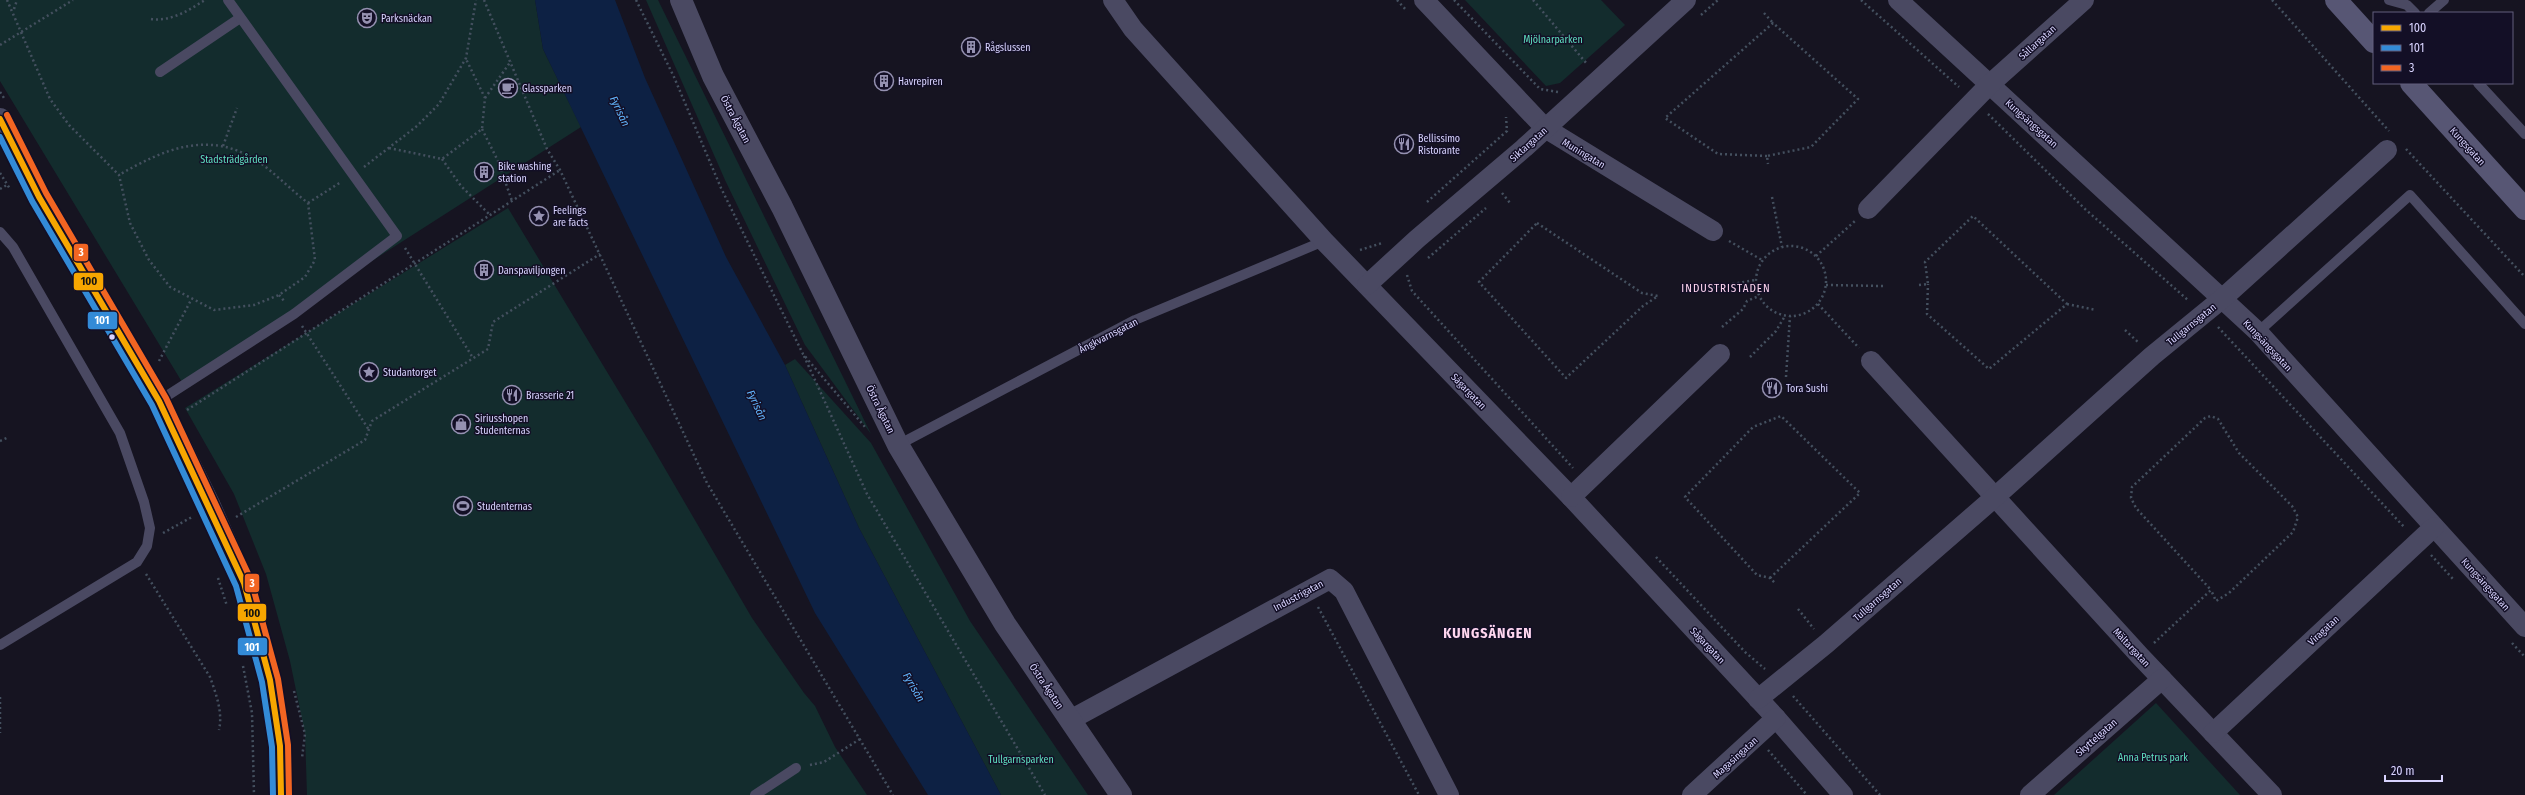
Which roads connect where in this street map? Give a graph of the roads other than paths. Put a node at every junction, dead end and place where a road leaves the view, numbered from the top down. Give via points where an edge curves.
1 (228, 0) edge
2 (681, 0) edge
3 (1113, 0) edge
4 (1424, 0) edge
5 (1686, 0) edge
6 (1898, 0) edge
7 (2084, 0) edge
8 (2389, 0) edge
9 (2444, 0) edge
10 (2342, 2) edge
11 (2414, 12) edge
12 (2430, 12) edge
13 (240, 18) junction
14 (2373, 41) edge
15 (160, 72) dead end
16 (2412, 84) edge
17 (2479, 84) edge
18 (1990, 85) junction
19 (0, 119) edge
20 (1545, 128) junction
21 (2525, 134) edge
22 (0, 144) edge
23 (2388, 150) dead end
24 (39, 197) junction
25 (1868, 209) road end
26 (2525, 209) edge
27 (1713, 231) road end
28 (0, 232) edge
29 (1324, 241) junction
30 (1367, 285) junction
31 (2223, 298) junction
32 (2525, 324) edge
33 (2258, 332) junction
34 (1720, 354) dead end
35 (1871, 361) road end
36 (159, 401) junction
37 (898, 445) junction
38 (1571, 496) junction
39 (1995, 498) junction
40 (2434, 527) junction
41 (2525, 627) edge
42 (0, 645) edge
43 (2162, 679) junction
44 (1758, 699) junction
45 (1776, 718) junction
46 (1070, 720) junction
47 (2213, 733) junction
48 (796, 768) road end
49 (281, 795) edge
50 (755, 795) edge
51 (1121, 795) edge
52 (1449, 795) edge
53 (1692, 795) edge
54 (1843, 795) edge
55 (2030, 795) edge
56 (2272, 795) edge

1 - 13 lane
2 - 37 street, Östra Ågatan via 714,76 782,207
3 - 29 street via 1133,29
4 - 20 street, Muningatan
5 - 20 street, Siktargatan
6 - 18 street, Kungsängsgatan
7 - 18 street, Sållargatan
8 - 11 lane via 2407,5
9 - 12 lane
10 - 14 main road
13 - 15 lane
13 - 36 lane via 336,152 355,174 397,236 294,314
16 - 26 main road, Kungsgatan
17 - 21 lane
18 - 25 street
18 - 31 street, Kungsängsgatan
19 - 24 street
20 - 27 street, Muningatan
20 - 30 street, Siktargatan
22 - 24 street
23 - 31 street, Tullgarnsgatan
24 - 36 street
28 - 42 lane via 13,247 120,433 144,502 150,528 147,546 138,562
29 - 30 street
29 - 37 lane, Ångkvarnsgatan via 1135,320
30 - 38 street, Sågargatan
31 - 33 street, Kungsängsgatan
31 - 39 street, Tullgarnsgatan
32 - 33 lane via 2410,195
33 - 40 street, Kungsängsgatan
34 - 38 street
35 - 39 street
36 - 49 street via 244,583 272,694 280,746
37 - 46 street, Östra Ågatan via 1005,624
38 - 44 street, Sågargatan
39 - 43 street, Mältargatan
39 - 44 street, Tullgarnsgatan via 1826,644
40 - 41 street, Kungsängsgatan
40 - 47 street, Viragatan
43 - 47 street, Mältargatan
43 - 55 street, Skyttelgatan
44 - 45 street, Sågargatan
45 - 53 street, Magasingatan
45 - 54 street, Sågargatan
46 - 51 street, Östra Ågatan
46 - 52 street, Industrigatan via 1330,579 1344,591
47 - 56 street, Mältargatan
48 - 50 lane

